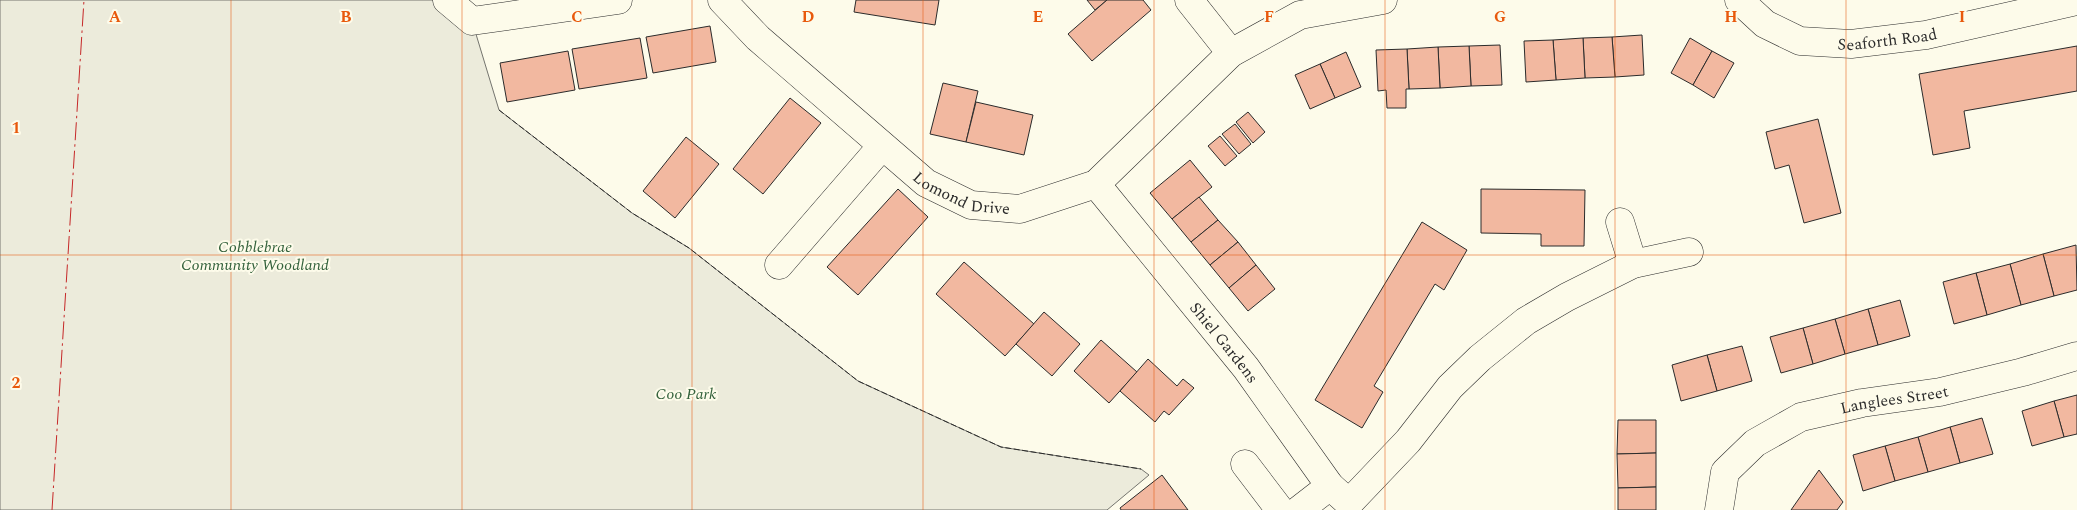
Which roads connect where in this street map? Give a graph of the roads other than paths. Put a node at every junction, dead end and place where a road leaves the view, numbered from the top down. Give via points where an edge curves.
1 (447, 0) edge
2 (618, 0) edge
3 (722, 0) edge
4 (1189, 0) edge
5 (1383, 0) edge
6 (1739, 0) edge
7 (2077, 1) edge
8 (1231, 53) junction
9 (882, 146) junction
10 (1096, 184) junction
11 (1620, 222) dead end
12 (1689, 252) dead end
13 (1633, 264) junction
14 (779, 265) dead end
15 (2077, 356) edge
16 (1245, 464) dead end
17 (1343, 500) edge
18 (1280, 510) edge
19 (1299, 510) edge
20 (1719, 510) edge

1 - 2 street via 472,21
3 - 9 street, Lomond Drive via 758,38
4 - 8 street
5 - 8 street, Lomond Drive via 1300,15
6 - 7 street, Seaforth Road via 1765,24 1800,41 1851,44 1926,35
8 - 10 street, Lomond Drive
9 - 10 street, Lomond Drive via 926,183 971,205 1020,210
9 - 14 street
10 - 17 street, Shiel Gardens via 1246,368
11 - 13 street
12 - 13 street
13 - 17 street via 1526,321 1480,358 1450,387 1408,441
15 - 20 street, Langlees Street via 1940,392 1862,403 1801,417 1755,443 1725,472
16 - 18 street
17 - 19 street

